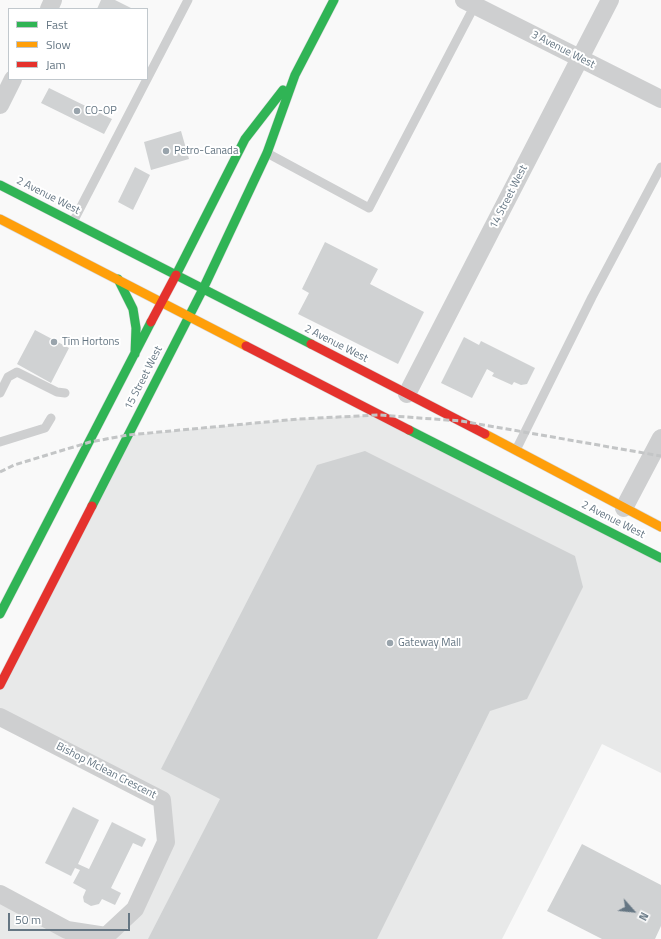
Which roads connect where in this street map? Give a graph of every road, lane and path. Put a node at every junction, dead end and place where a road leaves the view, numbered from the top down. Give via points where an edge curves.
1 (188, 0) edge
2 (334, 0) edge
3 (610, 0) edge
4 (472, 2) edge
5 (580, 59) junction
6 (295, 75) junction
7 (148, 77) edge
8 (12, 80) edge
9 (147, 80) edge
10 (661, 99) edge
11 (0, 105) edge
12 (267, 153) junction
13 (661, 167) edge
14 (0, 185) edge
15 (0, 219) edge
16 (73, 222) junction
17 (176, 276) junction
18 (118, 279) junction
19 (203, 289) junction
20 (161, 303) junction
21 (189, 317) junction
22 (135, 354) junction
23 (1, 391) edge
24 (65, 392) dead end
25 (407, 394) junction
26 (51, 418) dead end
27 (661, 438) edge
28 (0, 442) edge
29 (516, 450) junction
30 (624, 508) junction
31 (661, 527) edge
32 (661, 558) edge
33 (0, 614) edge
34 (0, 685) edge
35 (0, 717) edge
36 (0, 894) edge

1 - 7 lane
2 - 6 main road, 15 Street West
3 - 5 street, 14 Street West
4 - 5 street, 3 Avenue West
4 - 12 lane via 369,208
5 - 10 street, 3 Avenue West
5 - 25 street, 14 Street West
6 - 12 main road, 15 Street West
6 - 17 main road, 15 Street West via 245,139
8 - 11 street
9 - 16 lane
12 - 19 main road, 15 Street West
13 - 29 lane via 592,297
14 - 16 main road, 2 Avenue West
15 - 18 main road, 2 Avenue West
16 - 17 main road, 2 Avenue West
17 - 19 main road, 2 Avenue West
17 - 20 main road, 15 Street West
18 - 20 main road, 2 Avenue West
18 - 22 main road via 132,310 136,328
19 - 21 main road, 15 Street West
19 - 25 main road, 2 Avenue West
20 - 21 main road, 2 Avenue West
20 - 22 main road, 15 Street West
21 - 32 main road, 2 Avenue West
21 - 34 main road, 15 Street West
22 - 33 main road, 15 Street West
23 - 24 lane via 8,377 18,372 57,392
25 - 29 main road, 2 Avenue West
26 - 28 lane via 45,428
27 - 30 street
29 - 30 main road, 2 Avenue West
30 - 31 main road, 2 Avenue West
35 - 36 street, Bishop Mclean Crescent via 162,800 166,842 135,909 106,936 67,930

